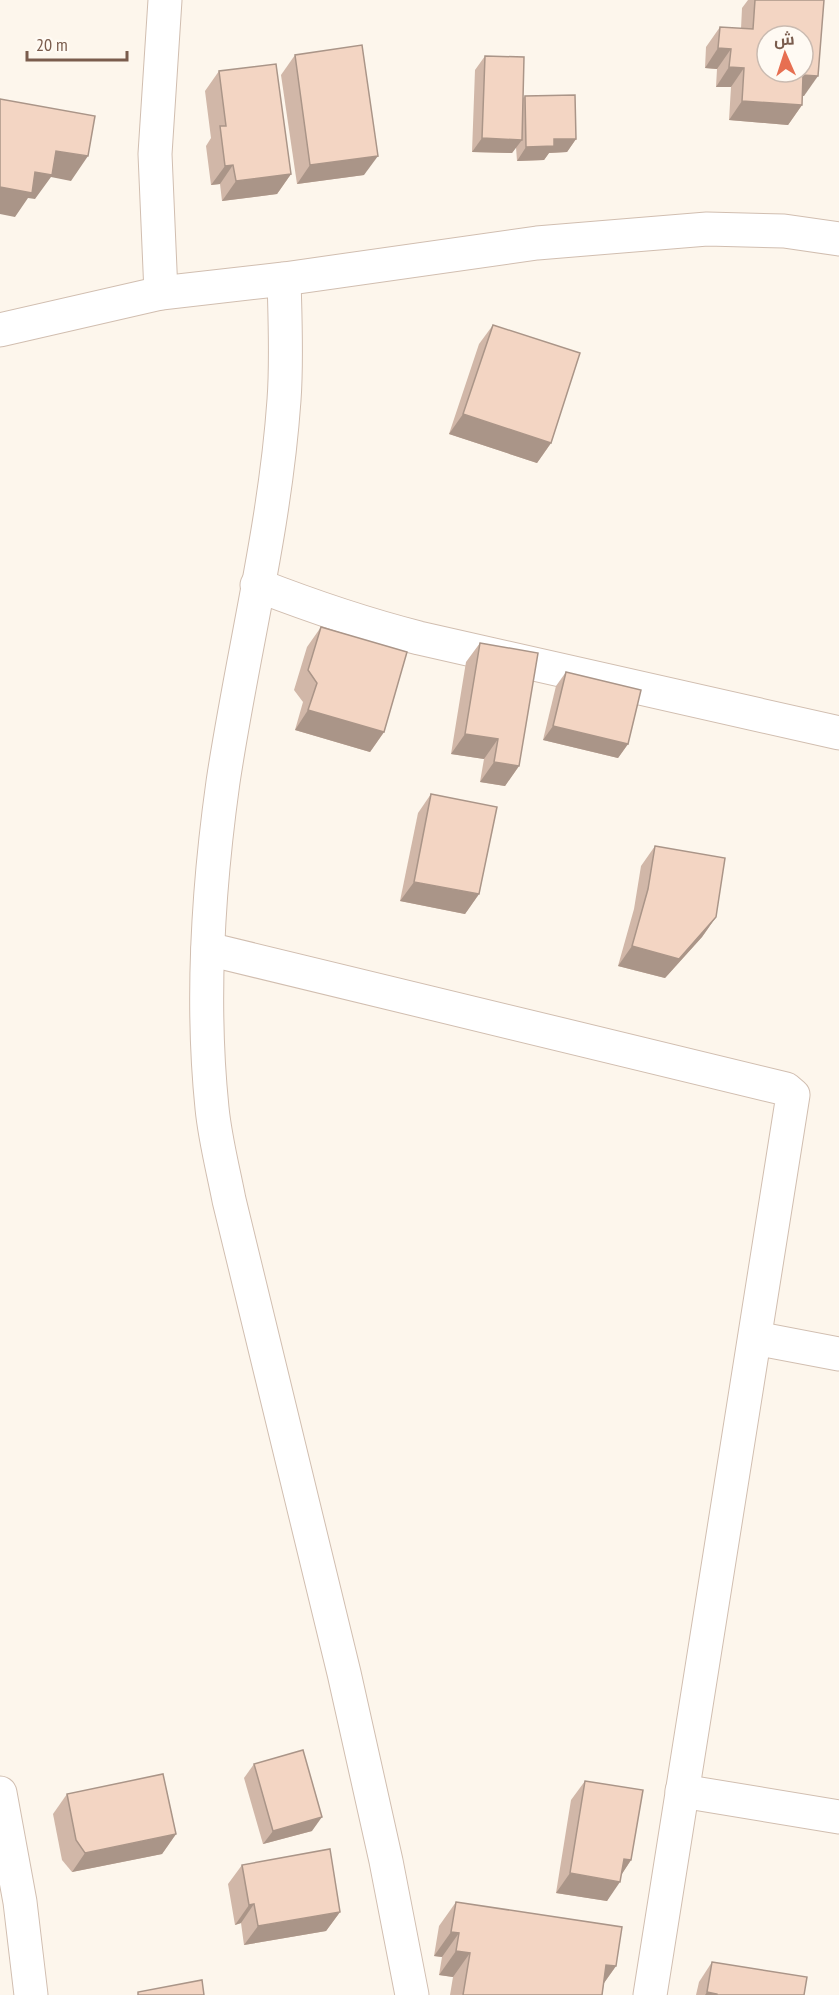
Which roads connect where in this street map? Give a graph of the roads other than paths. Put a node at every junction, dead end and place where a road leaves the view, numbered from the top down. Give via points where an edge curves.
1 (165, 0) edge
2 (839, 239) edge
3 (284, 279) junction
4 (161, 293) junction
5 (0, 330) edge
6 (257, 585) junction
7 (839, 733) edge
8 (208, 949) junction
9 (755, 1338) junction
10 (839, 1354) edge
11 (681, 1791) junction
12 (0, 1793) edge
13 (839, 1818) edge
14 (32, 1995) edge
15 (412, 1995) edge
16 (650, 1995) edge

1 - 4 street via 155,154
2 - 3 street via 784,231 707,229 643,233 537,243
3 - 4 street
3 - 6 street via 285,400 273,500
4 - 5 street
6 - 7 street via 419,638
6 - 8 street via 223,783
8 - 9 street via 790,1091 794,1095 793,1107
8 - 15 street via 209,1060 219,1152 362,1750
9 - 10 street
9 - 11 street
11 - 13 street
11 - 16 street
12 - 14 street

